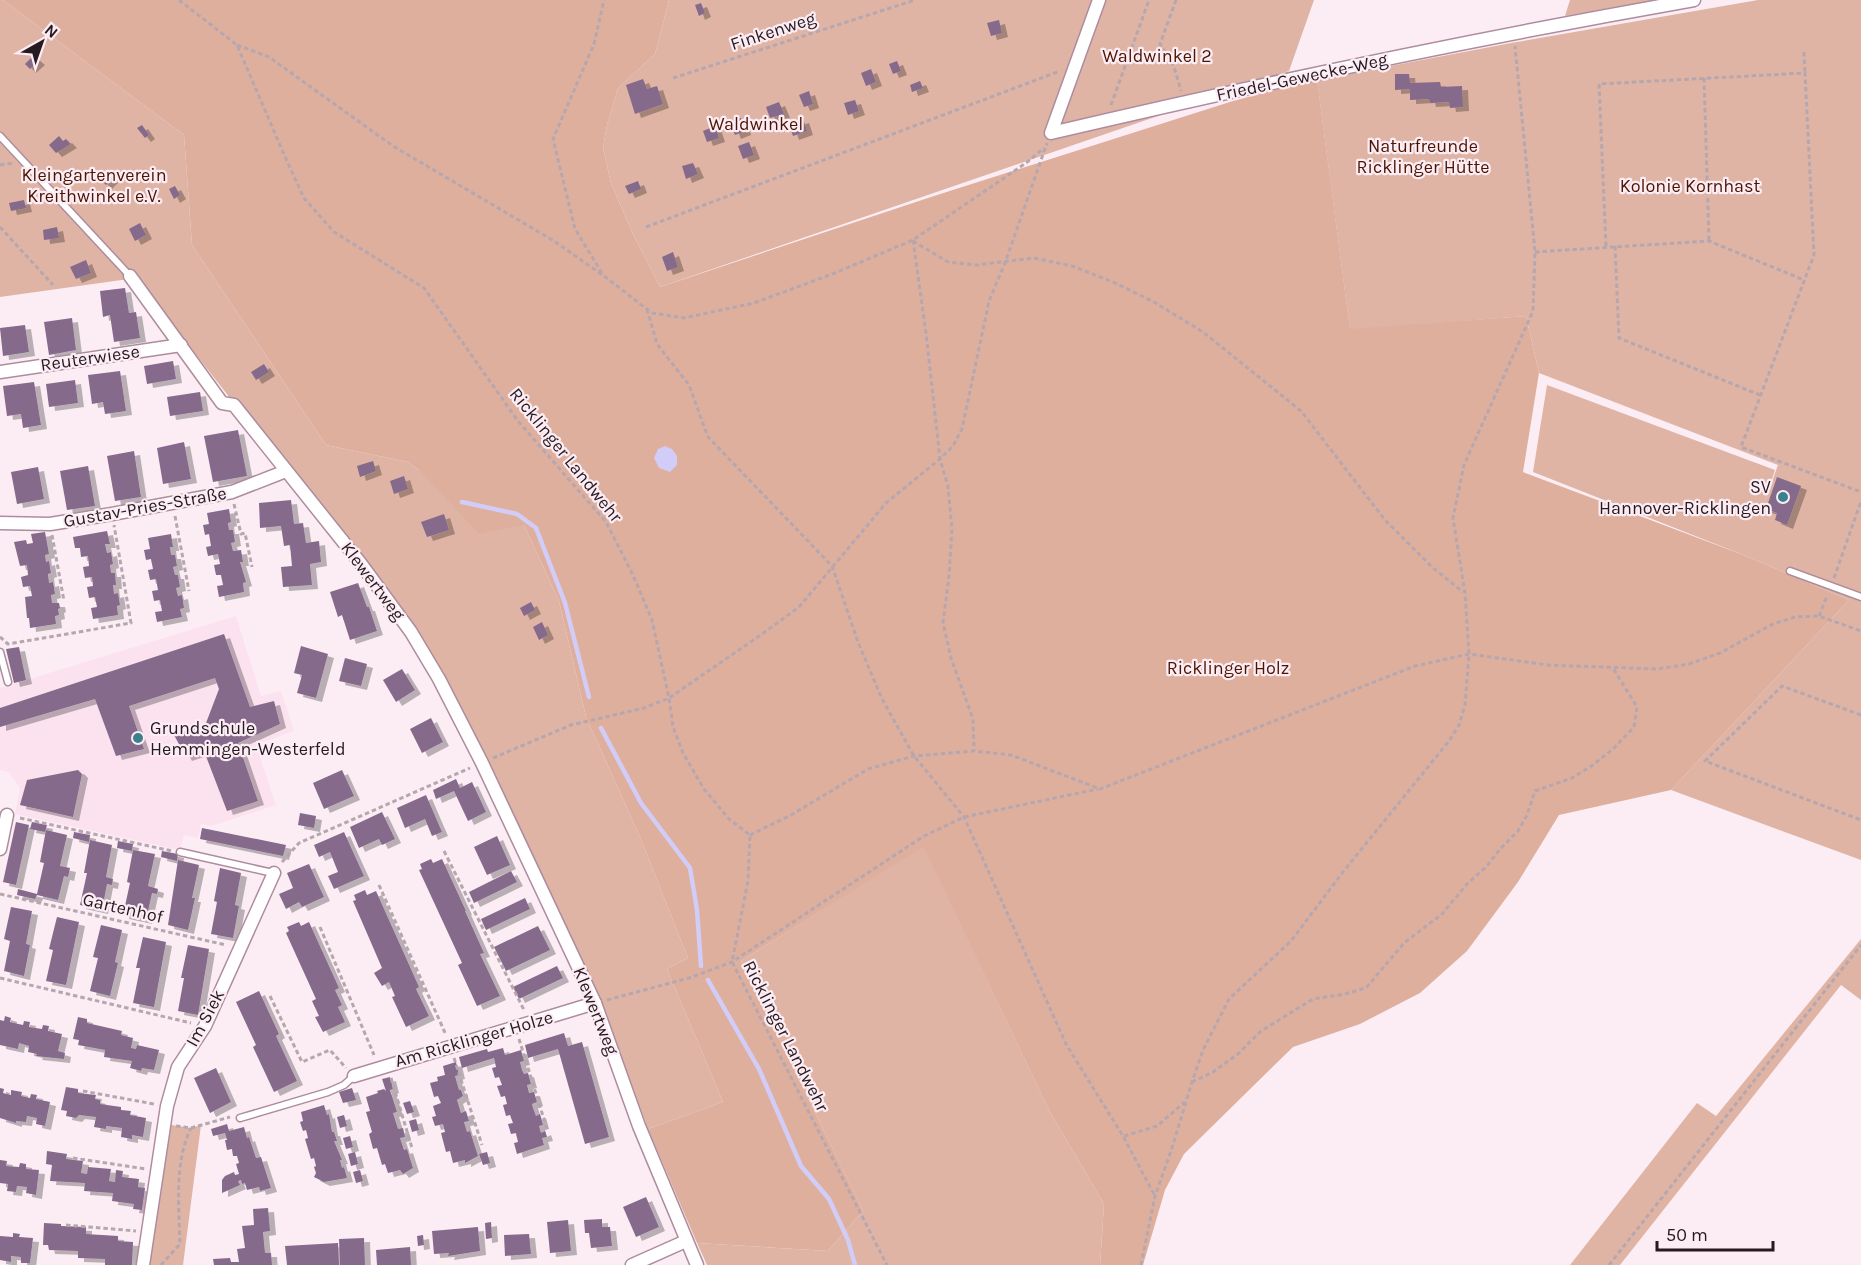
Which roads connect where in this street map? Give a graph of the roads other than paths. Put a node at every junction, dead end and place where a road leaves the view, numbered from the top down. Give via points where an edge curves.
1 (1099, 0) edge
2 (1694, 0) edge
3 (0, 136) edge
4 (130, 276) joint
5 (181, 345) junction
6 (0, 372) edge
7 (286, 471) junction
8 (0, 523) edge
9 (1790, 571) dead end
10 (1861, 597) edge
11 (0, 652) edge
12 (8, 682) dead end
13 (7, 815) road end
14 (0, 849) edge
15 (180, 852) road end
16 (274, 873) joint
17 (595, 1004) junction
18 (354, 1076) joint
19 (240, 1118) dead end
20 (686, 1241) junction
21 (143, 1265) edge
22 (632, 1265) edge
23 (697, 1265) edge

1 - 2 street, Friedel-Gewecke-Weg via 1051,133 1514,32
3 - 4 lane
4 - 5 street
5 - 6 street, Reuterwiese
5 - 7 street via 222,403 234,405
7 - 8 street, Gustav-Pries-Straße via 232,492 173,503 50,524
7 - 17 street, Klewertweg via 361,564 411,632 439,679
9 - 10 lane
11 - 12 lane
13 - 14 street
15 - 16 lane
16 - 21 street, Im Siek via 205,1026 178,1067 167,1106
17 - 18 street, Am Ricklinger Holze
17 - 20 street, Klewertweg
18 - 19 lane via 328,1092
20 - 22 street
20 - 23 street, Klewertweg

